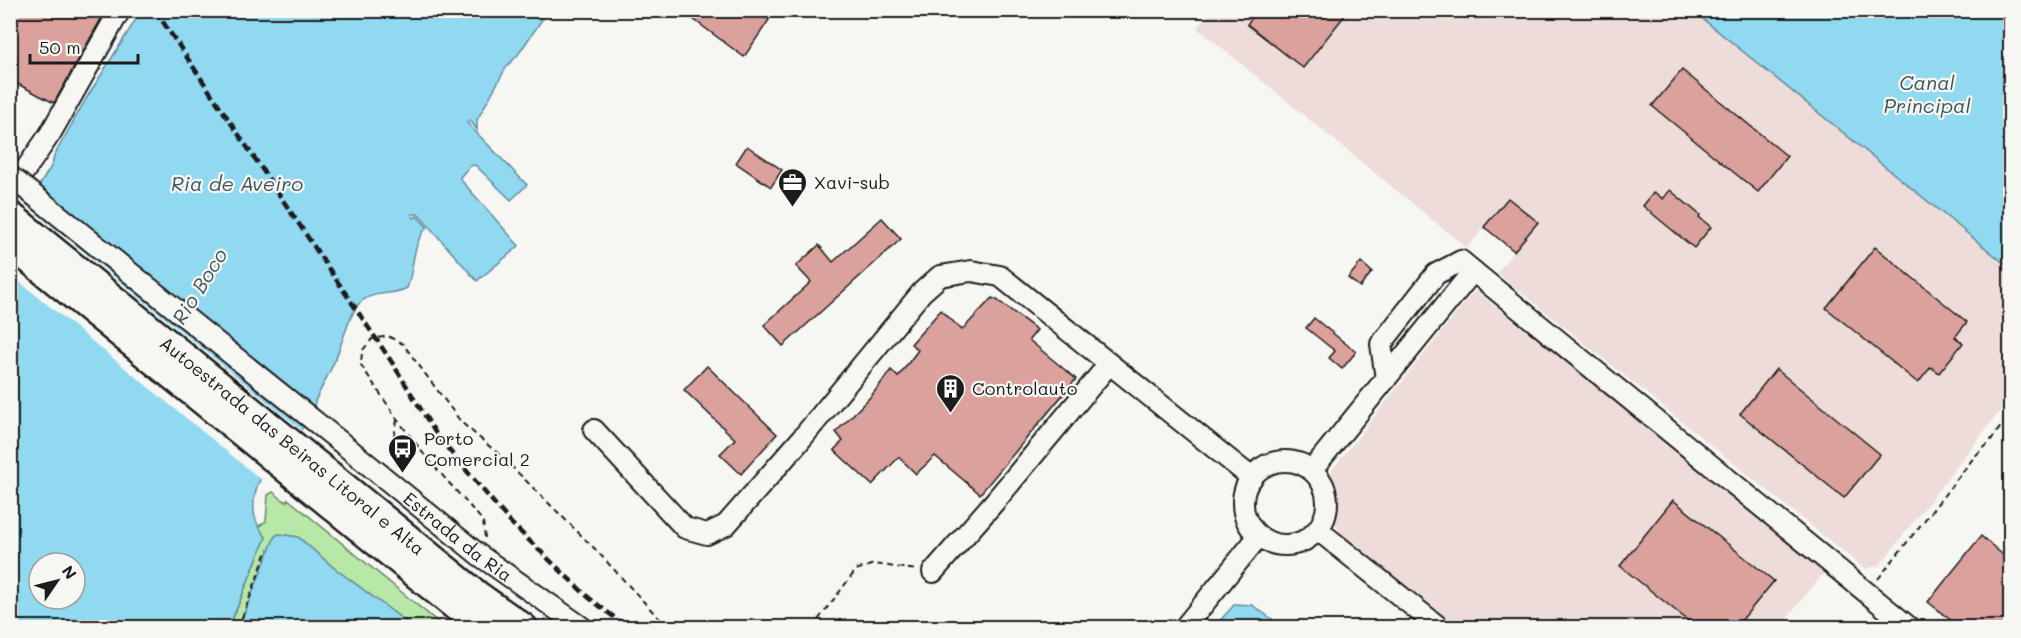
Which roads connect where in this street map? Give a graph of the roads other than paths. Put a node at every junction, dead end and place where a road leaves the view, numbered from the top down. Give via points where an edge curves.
1 (120, 10) edge
2 (10, 176) edge
3 (10, 192) edge
4 (10, 216) edge
5 (10, 243) edge
6 (1473, 271) junction
7 (1110, 364) junction
8 (1386, 379) junction
9 (594, 430) dead end
10 (1312, 470) junction
11 (307, 471) junction
12 (1252, 478) junction
13 (1318, 530) junction
14 (1258, 537) junction
15 (933, 572) road end
16 (483, 627) edge
17 (523, 627) edge
18 (583, 627) edge
19 (1184, 627) edge
20 (1440, 627) edge
21 (1910, 627) edge

1 - 3 street via 50,134
2 - 18 street, Estrada da Ria, bridge via 479,555
4 - 11 highway, Autoestrada das Beiras Litoral e Alta
5 - 11 highway, Autoestrada das Beiras Litoral e Alta
6 - 8 street
6 - 8 street via 1461,261 1437,274 1381,344
6 - 21 street
7 - 9 street via 1000,276 971,271 940,276 922,292 726,525 707,534 686,528
7 - 12 street
7 - 15 street
8 - 10 street
10 - 12 street via 1295,462 1276,461 1259,469
10 - 13 street via 1324,485 1328,504
11 - 16 highway, Autoestrada das Beiras Litoral e Alta
11 - 17 highway, Autoestrada das Beiras Litoral e Alta
12 - 14 street via 1242,503 1246,521
13 - 14 street via 1294,545 1275,545
13 - 20 street
14 - 19 street

